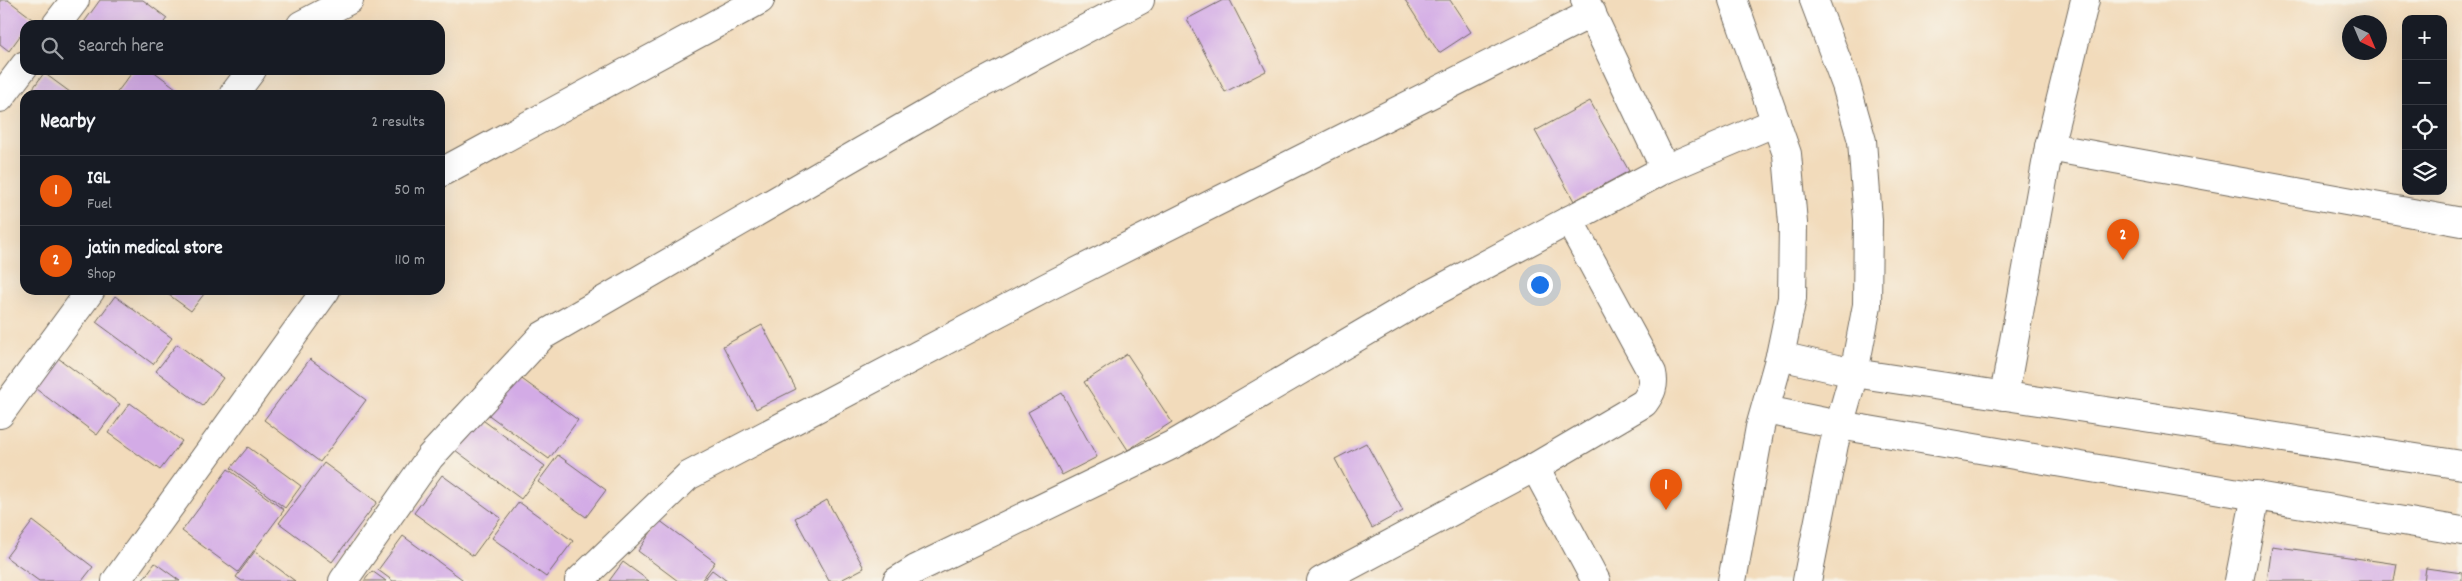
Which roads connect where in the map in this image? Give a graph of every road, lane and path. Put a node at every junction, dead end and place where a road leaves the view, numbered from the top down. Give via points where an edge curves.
1 (75, 0) edge
2 (349, 0) edge
3 (760, 0) edge
4 (1140, 0) edge
5 (1733, 0) edge
6 (1814, 0) edge
7 (2085, 0) edge
8 (1588, 7) edge
9 (60, 20) edge
10 (311, 20) edge
11 (20, 72) edge
12 (248, 75) edge
13 (238, 90) edge
14 (0, 98) edge
15 (1776, 122) junction
16 (2049, 148) junction
17 (1665, 169) junction
18 (445, 170) edge
19 (1569, 220) junction
20 (2462, 222) edge
21 (87, 295) edge
22 (322, 295) edge
23 (1780, 356) junction
24 (1854, 373) junction
25 (2004, 396) junction
26 (1766, 410) junction
27 (0, 414) edge
28 (1839, 425) junction
29 (2462, 465) edge
30 (1535, 467) junction
31 (2256, 495) junction
32 (2462, 531) edge
33 (116, 581) edge
34 (343, 581) edge
35 (579, 581) edge
36 (897, 581) edge
37 (1321, 581) edge
38 (1596, 581) edge
39 (1732, 581) edge
40 (1807, 581) edge
41 (2239, 581) edge

1 - 9 street
2 - 10 street
3 - 18 street
4 - 34 street via 947,102 542,336 430,457
5 - 15 street
6 - 24 street via 1846,85 1862,141 1868,220 1867,305
7 - 16 street
8 - 17 street
8 - 35 street via 688,476
11 - 14 street
12 - 13 street
15 - 17 street
15 - 23 street via 1787,154 1793,223 1792,298
16 - 20 street
16 - 25 street
17 - 19 street
19 - 30 street via 1654,382 1644,403
19 - 36 street via 1427,296 1176,443
21 - 27 street
22 - 33 street
23 - 24 street
23 - 26 street
24 - 25 street
24 - 28 street
25 - 29 street
26 - 28 street
26 - 39 street
28 - 31 street
28 - 40 street
30 - 37 street
30 - 38 street
31 - 32 street
31 - 41 street

